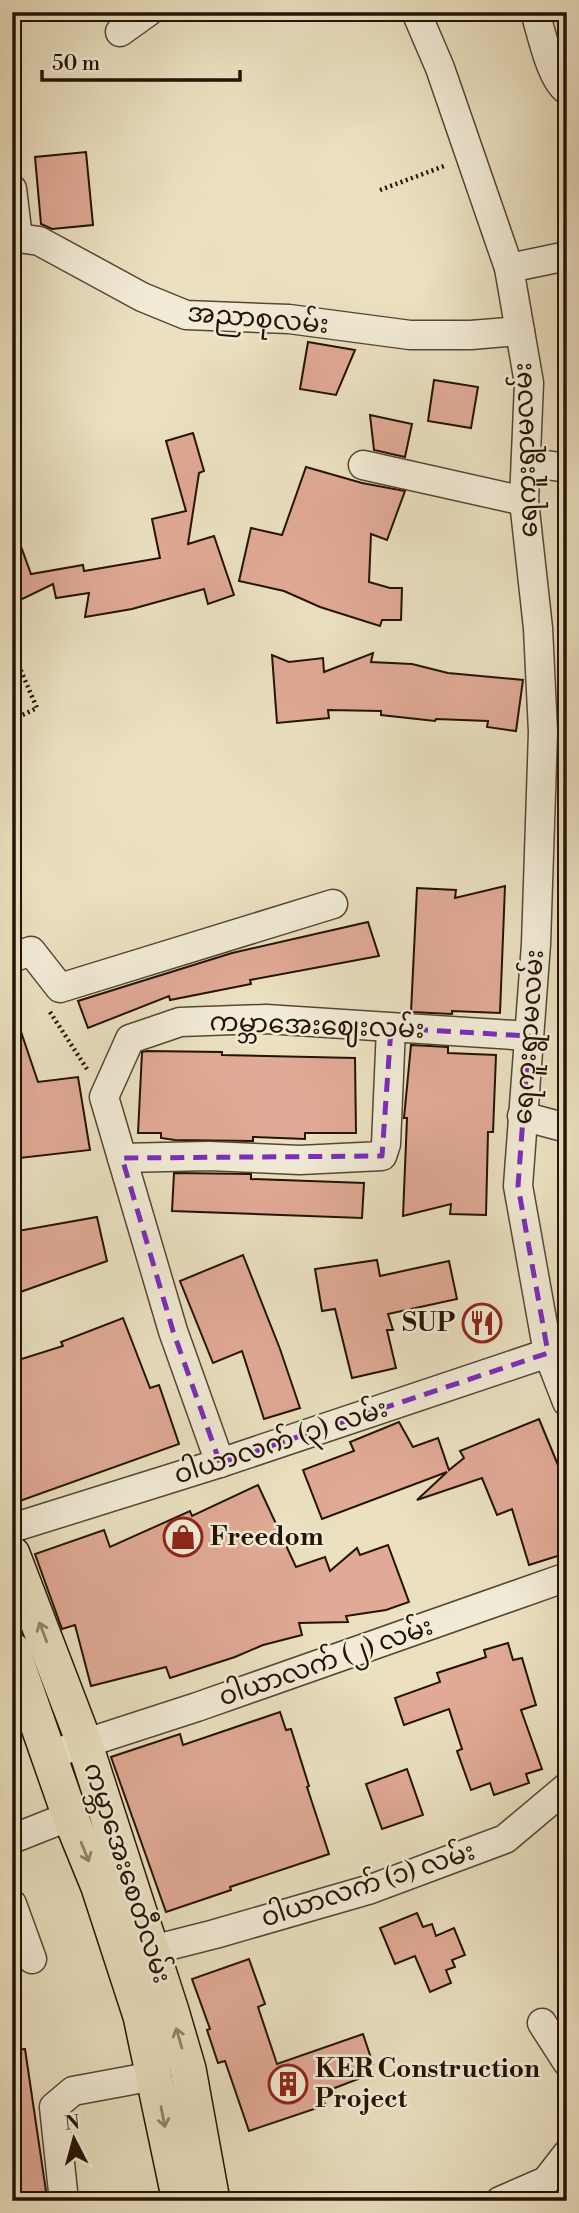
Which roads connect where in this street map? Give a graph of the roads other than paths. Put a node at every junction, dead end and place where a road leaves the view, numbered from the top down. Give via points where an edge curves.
1 (148, 12) edge
2 (416, 12) edge
3 (535, 12) edge
4 (120, 32) dead end
5 (567, 89) edge
6 (12, 189) edge
7 (15, 238) edge
8 (567, 256) edge
9 (509, 268) junction
10 (520, 331) junction
11 (526, 462) junction
12 (363, 465) dead end
13 (567, 468) edge
14 (524, 501) junction
15 (333, 904) dead end
16 (12, 958) edge
17 (391, 1028) junction
18 (529, 1036) junction
19 (522, 1116) junction
20 (567, 1128) edge
21 (122, 1158) junction
22 (548, 1353) junction
23 (567, 1402) edge
24 (220, 1463) junction
25 (12, 1528) edge
26 (12, 1554) edge
27 (567, 1577) edge
28 (12, 1650) edge
29 (58, 1671) junction
30 (24, 1683) junction
31 (84, 1742) junction
32 (48, 1755) junction
33 (567, 1787) edge
34 (70, 1816) junction
35 (12, 1839) edge
36 (12, 1904) edge
37 (152, 1950) junction
38 (32, 1959) dead end
39 (542, 2023) dead end
40 (567, 2062) edge
41 (154, 2076) junction
42 (567, 2154) edge
43 (64, 2201) edge
44 (180, 2201) edge
45 (212, 2201) edge
46 (500, 2201) edge

1 - 4 street
2 - 9 street, ရေကူးရွာမလမ်း
3 - 5 street via 551,65
6 - 7 street
7 - 10 street, အညာစုလမ်း via 39,241 142,297 186,315 289,319 410,335
8 - 9 street
9 - 10 street, ရေကူးရွာမလမ်း
10 - 11 street, ရေကူးရွာမလမ်း via 529,383
11 - 13 street
11 - 14 street, ရေကူးရွာမလမ်း
12 - 14 street
14 - 18 street, ရေကူးရွာမလမ်း via 538,628 542,732
15 - 16 street via 60,988 31,951
17 - 18 street, ကမ္ဘာအေးဈေးလမ်း
17 - 21 street via 382,1156
17 - 21 street, ကမ္ဘာအေးဈေးလမ်း via 266,1019 180,1022 130,1039 104,1097
18 - 19 street, ရေကူးရွာမလမ်း
19 - 20 street
19 - 22 street, ရေကူးရွာမလမ်း via 518,1186
21 - 24 street via 173,1331
22 - 23 street, ရေကူးရွာမလမ်း
22 - 24 street, ဝါယာလက် (၃) လမ်း
24 - 25 street, ဝါယာလက် (၃) လမ်း
29 -> 26 main road, ကမ္ဘာအေးစေတီလမ်း
27 - 31 street, ဝါယာလက် (၂) လမ်း
28 - 30 main road, ကမ္ဘာအေးစေတီလမ်း
29 - 30 main road
29 - 31 main road, ကမ္ဘာအေးစေတီလမ်း
30 - 32 main road, ကမ္ဘာအေးစေတီလမ်း
31 - 32 street, ဝါယာလက် (၂) လမ်း
31 - 37 main road, ကမ္ဘာအေးစေတီလမ်း
32 - 34 main road, ကမ္ဘာအေးစေတီလမ်း
33 - 37 street, ဝါယာလက် (၁) လမ်း via 505,1839 372,1889
34 - 35 street
34 -> 41 main road, ကမ္ဘာအေးစေတီလမ်း via 99,1887 141,2016
36 - 38 street
45 -> 37 main road, ကမ္ဘာအေးစေတီလမ်း via 188,2069
39 - 40 street
41 - 43 street via 73,2091 54,2107
41 -> 44 main road, ကမ္ဘာအေးစေတီလမ်း
42 - 46 street via 546,2181

